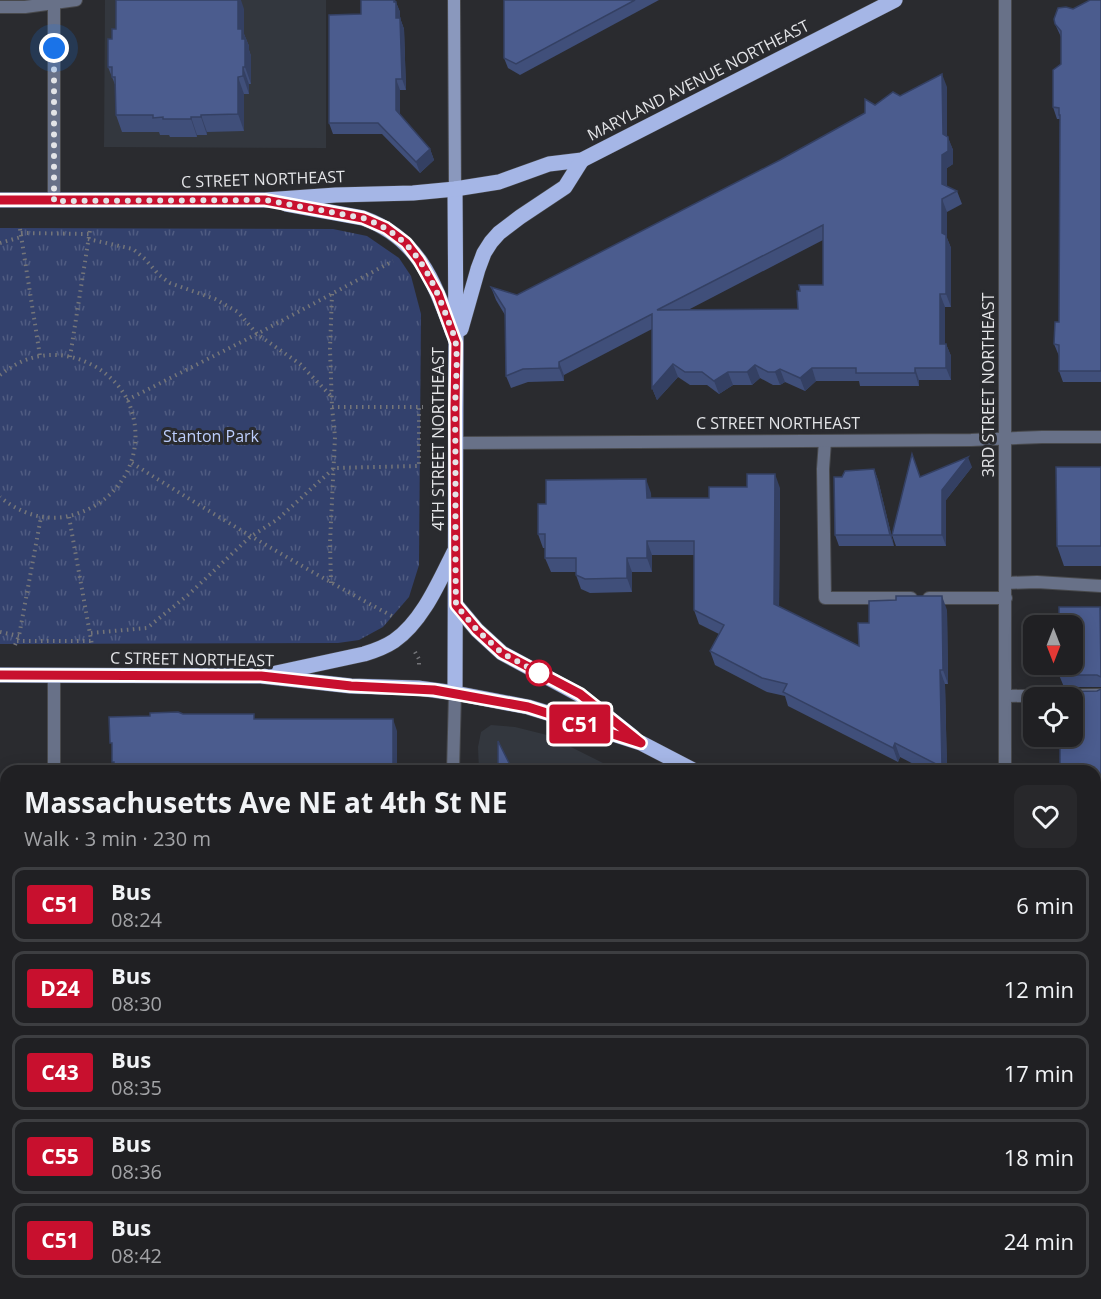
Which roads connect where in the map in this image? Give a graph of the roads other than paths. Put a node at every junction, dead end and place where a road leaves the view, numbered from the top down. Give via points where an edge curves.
1 (76, 0) edge
2 (454, 0) edge
3 (896, 0) edge
4 (1005, 0) edge
5 (54, 1) edge
6 (0, 7) edge
7 (582, 160) junction
8 (454, 189) junction
9 (0, 200) edge
10 (265, 200) junction
11 (54, 201) junction
12 (456, 343) junction
13 (1101, 437) edge
14 (1005, 439) junction
15 (825, 441) junction
16 (456, 443) junction
17 (455, 550) junction
18 (1005, 583) junction
19 (1101, 586) edge
20 (1006, 598) junction
21 (456, 605) junction
22 (0, 675) edge
23 (54, 676) junction
24 (261, 676) junction
25 (455, 693) junction
26 (1101, 695) edge
27 (1005, 696) junction
28 (641, 743) junction
29 (54, 765) edge
30 (453, 765) edge
31 (683, 765) edge
32 (1005, 765) edge

1 - 5 street
2 - 8 main road, 4TH STREET NORTHEAST
3 - 7 main road, MARYLAND AVENUE NORTHEAST
4 - 14 street, 3RD STREET NORTHEAST
5 - 6 street
5 - 11 street
7 - 8 main road, MARYLAND AVENUE NORTHEAST via 549,164 499,182
7 - 12 main road, MARYLAND AVENUE NORTHEAST via 565,187 506,227 491,242 478,269
8 - 10 main road, C STREET NORTHEAST
8 - 12 main road, 4TH STREET NORTHEAST
9 - 11 main road, C STREET NORTHEAST
10 - 11 main road, C STREET NORTHEAST
10 - 12 main road via 363,218 397,236 414,252 430,277
12 - 16 main road, 4TH STREET NORTHEAST
13 - 14 street, C STREET NORTHEAST
14 - 15 street, C STREET NORTHEAST
14 - 18 street, 3RD STREET NORTHEAST
15 - 16 street, C STREET NORTHEAST
15 - 20 street via 825,598
16 - 17 main road, 4TH STREET NORTHEAST
17 - 21 main road, 4TH STREET NORTHEAST
17 - 24 main road via 425,607 394,641 364,654
18 - 19 street
18 - 20 street, 3RD STREET NORTHEAST
20 - 27 street, 3RD STREET NORTHEAST
21 - 25 main road, 4TH STREET NORTHEAST
21 - 28 main road via 502,653 580,694
22 - 23 main road, C STREET NORTHEAST
23 - 24 main road, C STREET NORTHEAST
23 - 29 street
24 - 25 main road, C STREET NORTHEAST
25 - 28 main road, C STREET NORTHEAST via 528,707
25 - 30 street, 4TH STREET NORTHEAST
26 - 27 street
27 - 32 street, 3RD STREET NORTHEAST
28 - 31 main road

